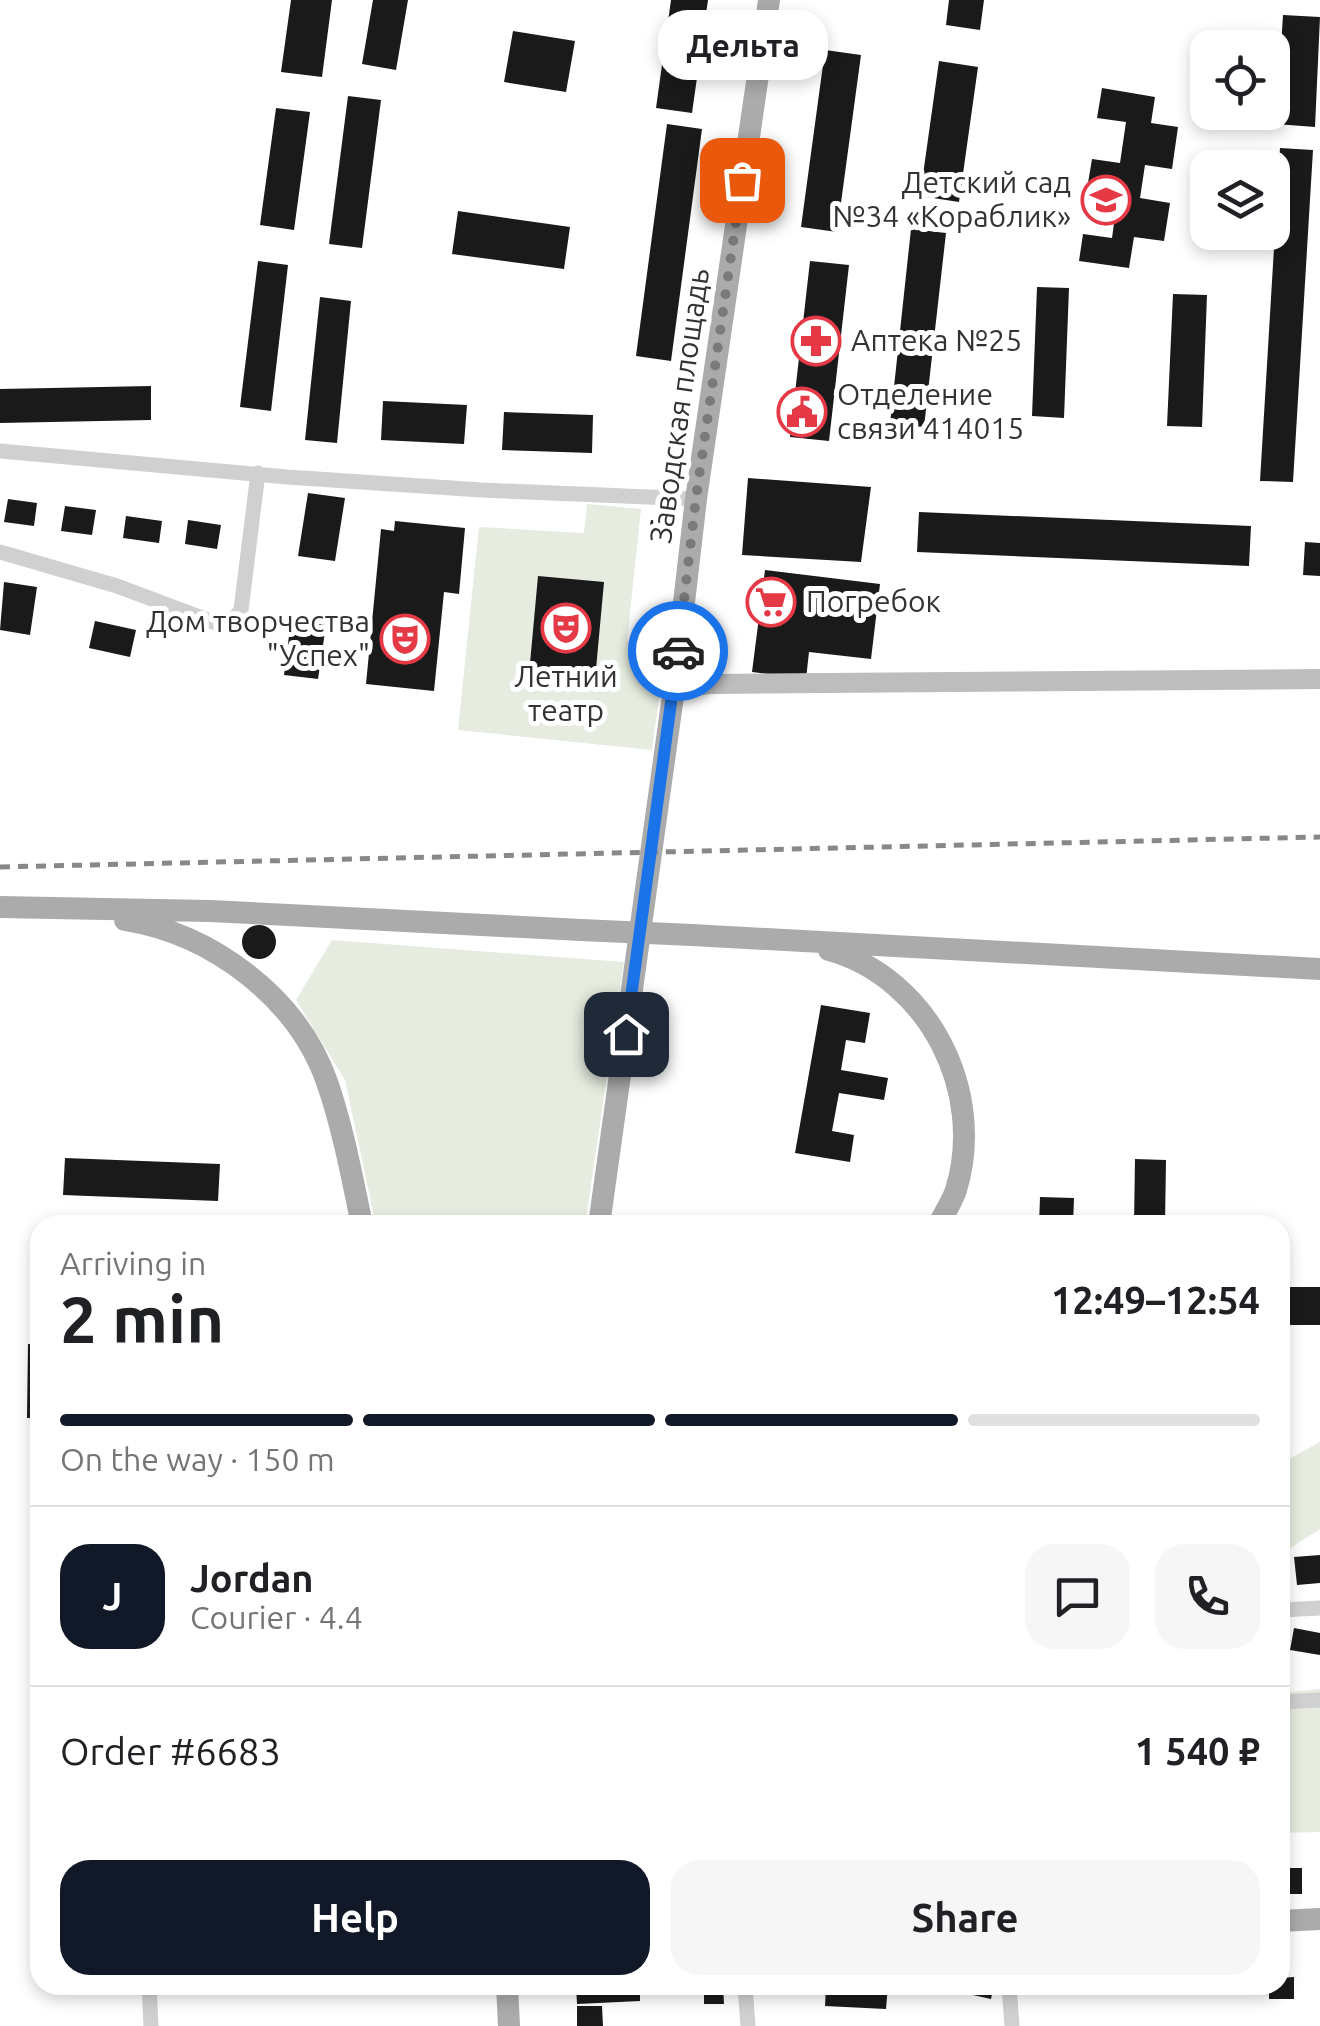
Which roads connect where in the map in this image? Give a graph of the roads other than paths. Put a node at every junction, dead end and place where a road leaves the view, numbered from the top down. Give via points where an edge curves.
1 (768, 0) edge
2 (0, 451) edge
3 (258, 473) junction
4 (696, 498) junction
5 (0, 552) edge
6 (1320, 679) edge
7 (674, 689) junction
8 (0, 907) edge
9 (62, 910) junction
10 (792, 940) junction
11 (1320, 969) edge
12 (360, 1215) edge
13 (600, 1215) edge
14 (943, 1215) edge
15 (1320, 1608) edge
16 (1290, 1610) edge
17 (1320, 1700) edge
18 (1290, 1702) edge
19 (1320, 1919) edge
20 (1290, 1920) edge
21 (150, 1995) edge
22 (507, 1995) edge
23 (746, 1995) edge
24 (1010, 1995) edge
25 (150, 2026) edge
26 (509, 2026) edge
27 (748, 2026) edge
28 (1012, 2026) edge

1 - 4 main road, Заводская площадь
2 - 3 street
3 - 4 street
3 - 5 street via 241,610 230,623
4 - 7 main road, Заводская площадь
6 - 7 street
7 - 13 main road, Заводская площадь
8 - 9 main road
9 - 10 main road, bridge
9 - 12 main road via 144,922 190,939 226,958 280,1006 326,1078
10 - 11 main road
10 - 14 main road via 861,961 927,1020 945,1047 958,1084 962,1131 956,1191
15 - 16 street
17 - 18 street
19 - 20 main road
21 - 25 street
22 - 26 main road
23 - 27 street
24 - 28 street

